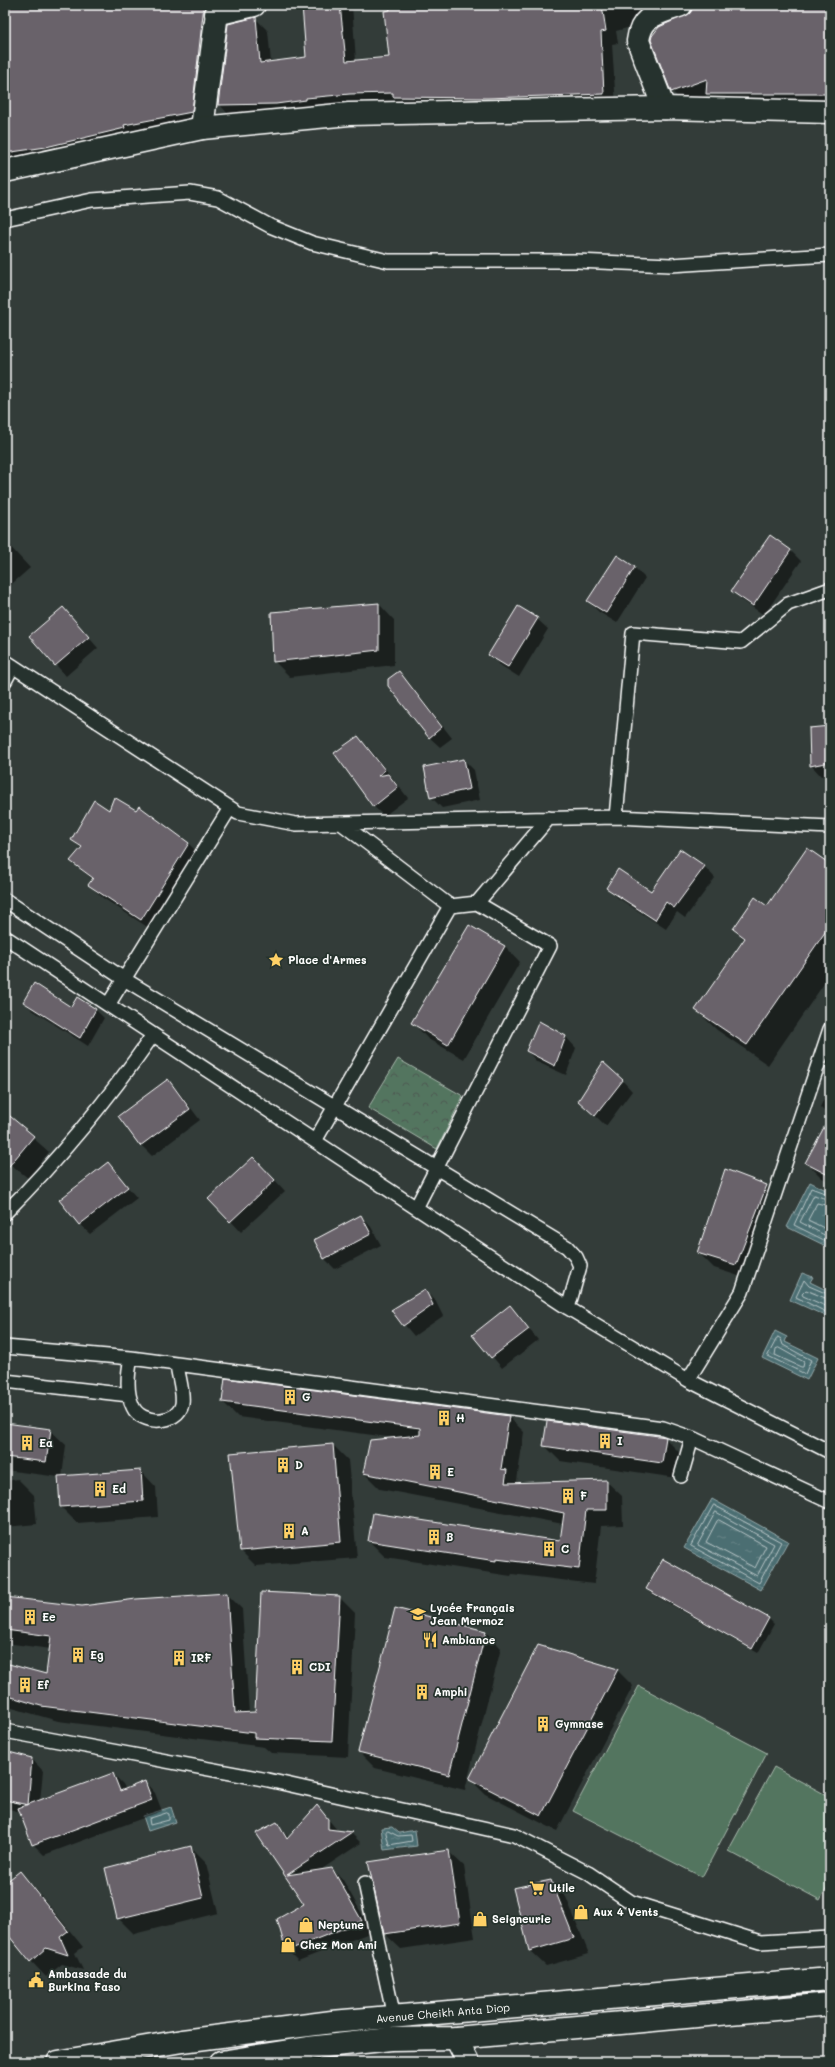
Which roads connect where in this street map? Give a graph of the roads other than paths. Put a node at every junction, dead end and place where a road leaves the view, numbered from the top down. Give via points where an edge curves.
1 (254, 5) edge
2 (681, 5) edge
3 (217, 10) edge
4 (664, 108) junction
5 (830, 112) edge
6 (202, 128) junction
7 (5, 171) edge
8 (5, 219) edge
9 (830, 255) edge
10 (830, 589) edge
11 (9, 664) edge
12 (5, 681) edge
13 (230, 808) junction
14 (616, 817) junction
15 (548, 818) junction
16 (341, 823) junction
17 (830, 827) edge
18 (5, 900) edge
19 (477, 903) junction
20 (450, 906) junction
21 (5, 937) edge
22 (124, 979) junction
23 (108, 1005) junction
24 (830, 1029) edge
25 (153, 1035) junction
26 (335, 1107) junction
27 (315, 1142) junction
28 (436, 1168) junction
29 (416, 1208) junction
30 (5, 1213) edge
31 (568, 1308) junction
32 (5, 1347) edge
33 (131, 1358) junction
34 (177, 1364) junction
35 (688, 1380) junction
36 (5, 1381) edge
37 (129, 1395) junction
38 (692, 1438) junction
39 (830, 1452) edge
40 (681, 1476) dead end
41 (830, 1502) edge
42 (5, 1731) edge
43 (365, 1883) dead end
44 (830, 1938) edge
45 (830, 1979) edge
46 (830, 2004) edge
47 (394, 2017) junction
48 (456, 2038) junction
49 (309, 2055) edge
50 (58, 2062) edge
51 (220, 2062) edge
52 (468, 2062) edge

1 - 3 street
2 - 4 street via 644,20 639,30 638,41
3 - 6 street
4 - 5 street
4 - 6 street via 349,114
6 - 7 street
8 - 9 lane via 92,200 190,193 218,198 270,226 312,243 388,261 576,261 670,265
10 - 14 lane via 788,604 741,642 633,633
11 - 12 lane
11 - 13 lane
13 - 16 lane via 238,813 296,824
13 - 22 lane
14 - 15 lane
14 - 17 lane
15 - 16 lane
15 - 19 lane
16 - 20 lane
18 - 22 lane
19 - 20 lane
19 - 28 lane via 550,946
20 - 26 lane
21 - 23 lane
22 - 23 lane
22 - 26 lane
23 - 25 lane
24 - 35 lane via 742,1292
25 - 27 lane
25 - 30 lane via 124,1076 32,1186
26 - 27 lane
26 - 28 lane
27 - 29 lane
28 - 29 lane
28 - 31 lane via 572,1252 580,1266
29 - 31 lane
31 - 35 lane
32 - 33 lane
33 - 34 lane
33 - 37 lane
34 - 37 lane via 182,1402 179,1412 168,1419 153,1420 141,1416 133,1408
34 - 38 lane via 663,1428
35 - 39 lane
36 - 37 lane
38 - 40 lane
38 - 41 lane
42 - 44 lane via 268,1780 514,1835 588,1873 631,1902 760,1942
43 - 47 lane
45 - 47 street, Avenue Cheikh Anta Diop
46 - 48 street, Avenue Cheikh Anta Diop
47 - 50 street, Avenue Cheikh Anta Diop via 231,2034
48 - 49 street, Avenue Cheikh Anta Diop via 391,2040
48 - 52 street
49 - 51 street, Avenue Cheikh Anta Diop

